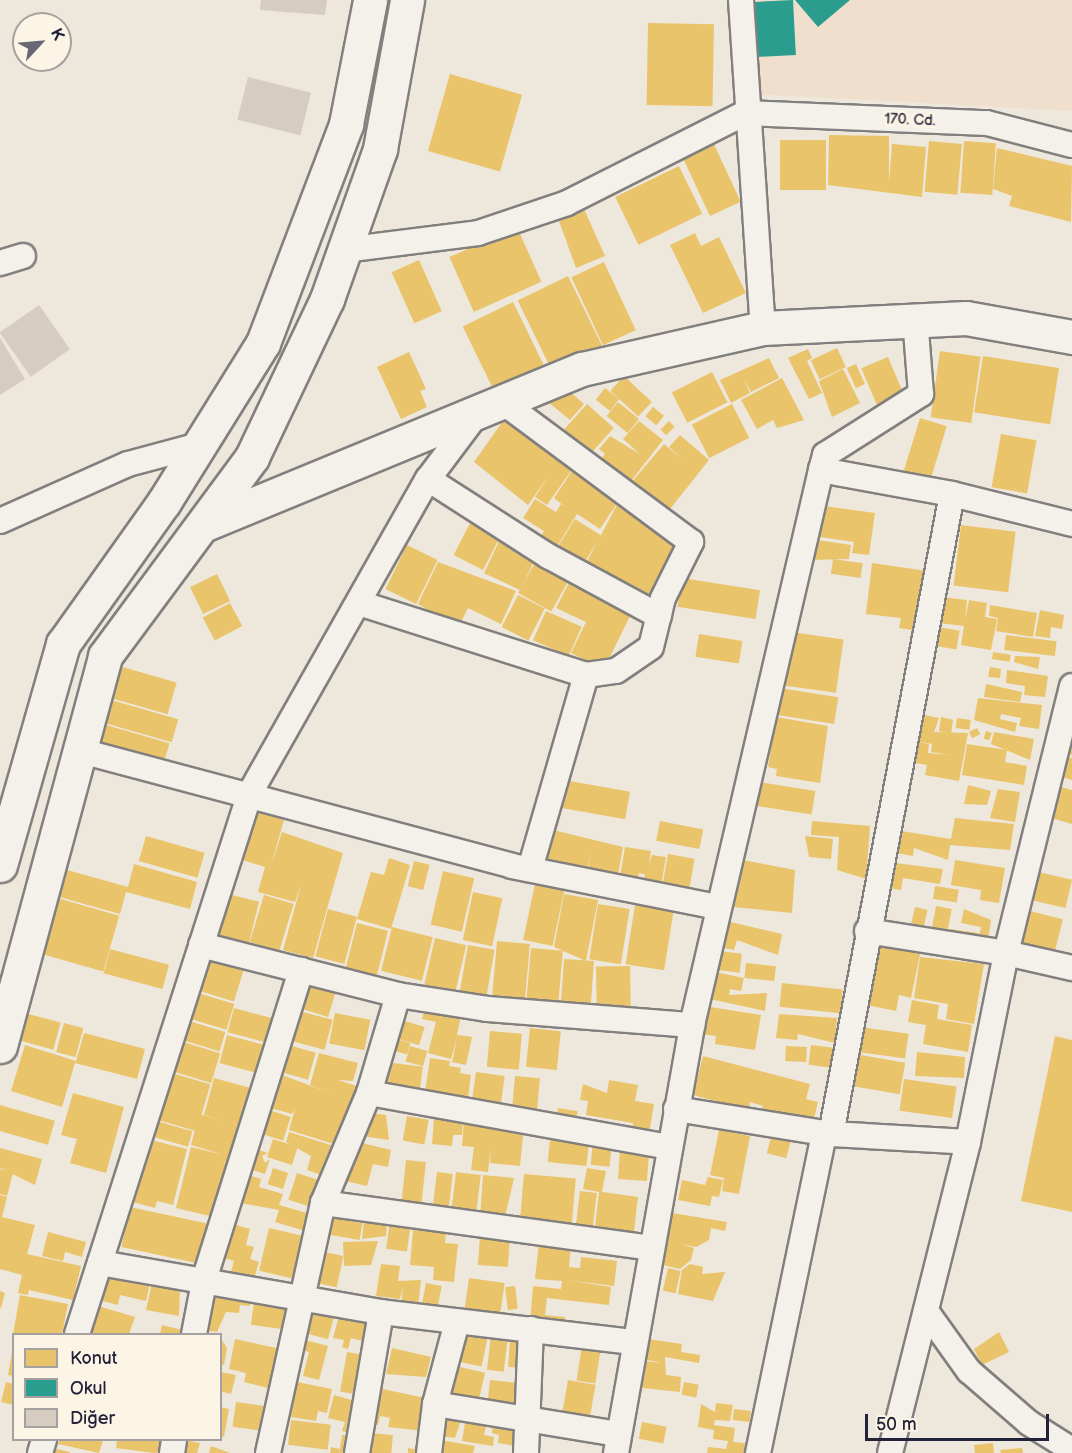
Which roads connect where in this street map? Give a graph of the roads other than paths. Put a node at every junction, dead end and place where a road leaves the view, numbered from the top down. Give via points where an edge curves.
1 (370, 0) edge
2 (407, 0) edge
3 (741, 0) edge
4 (745, 113) junction
5 (1072, 145) edge
6 (344, 250) junction
7 (23, 256) dead end
8 (0, 263) edge
9 (915, 318) junction
10 (763, 328) junction
11 (1072, 337) edge
12 (492, 407) junction
13 (199, 446) junction
14 (821, 470) junction
15 (428, 478) junction
16 (952, 494) junction
17 (0, 521) edge
18 (1072, 524) edge
19 (203, 525) junction
20 (362, 604) junction
21 (659, 616) junction
22 (586, 675) junction
23 (1072, 686) edge
24 (81, 751) junction
25 (250, 793) junction
26 (0, 865) edge
27 (530, 869) junction
28 (717, 906) junction
29 (867, 931) junction
30 (201, 945) junction
31 (1006, 953) junction
32 (1072, 968) edge
33 (301, 970) junction
34 (398, 995) junction
35 (692, 1025) junction
36 (0, 1046) edge
37 (369, 1093) junction
38 (676, 1109) junction
39 (827, 1133) junction
40 (968, 1142) junction
41 (669, 1147) junction
42 (323, 1203) junction
43 (652, 1248) junction
44 (100, 1263) junction
45 (205, 1277) junction
46 (300, 1294) junction
47 (926, 1311) junction
48 (381, 1312) junction
49 (457, 1322) junction
50 (531, 1329) junction
51 (78, 1333) edge
52 (194, 1333) edge
53 (633, 1342) junction
54 (435, 1404) junction
55 (527, 1419) junction
56 (617, 1444) edge
57 (1072, 1450) edge
58 (268, 1453) edge
59 (357, 1453) edge
60 (429, 1453) edge
61 (526, 1453) edge
62 (758, 1453) edge
63 (890, 1453) edge

1 - 13 main road via 346,124 268,332
2 - 6 main road via 380,149
3 - 4 street
4 - 5 street, 170. Cd. via 987,123
4 - 6 street via 567,202 478,233
4 - 10 street
6 - 19 main road via 327,299 252,457
7 - 8 street
9 - 10 main road
9 - 11 main road via 966,318
9 - 14 street via 921,394 825,455
10 - 12 main road via 582,369
12 - 15 street
12 - 19 main road
12 - 21 street via 691,542
13 - 17 street via 110,471
13 - 26 main road via 63,644
14 - 16 street
14 - 28 street
15 - 20 street
15 - 21 street via 548,556
16 - 18 street
16 - 29 street
19 - 24 main road via 105,656
20 - 22 street
20 - 25 street
21 - 22 street via 651,647 616,671
22 - 27 street
23 - 31 street
24 - 25 street
24 - 36 main road
25 - 27 street
25 - 30 street
27 - 28 street
28 - 35 street
29 - 31 street
29 - 39 street
30 - 33 street
30 - 44 street
31 - 32 street
31 - 40 street
33 - 34 street
33 - 45 street
34 - 35 street via 487,1009
34 - 37 street
35 - 38 street
37 - 41 street
37 - 42 street
38 - 39 street
38 - 41 street
39 - 40 street
39 - 62 street
40 - 47 street
41 - 43 street
42 - 43 street
42 - 46 street
43 - 53 street
44 - 45 street
44 - 51 street
45 - 46 street
45 - 52 street
46 - 48 street
46 - 58 street
47 - 57 street via 969,1371 1029,1423
47 - 63 street
48 - 49 street
48 - 59 street
49 - 50 street
49 - 54 street
50 - 53 street
50 - 55 street
53 - 56 street
54 - 55 street
54 - 60 street
55 - 56 street
55 - 61 street

